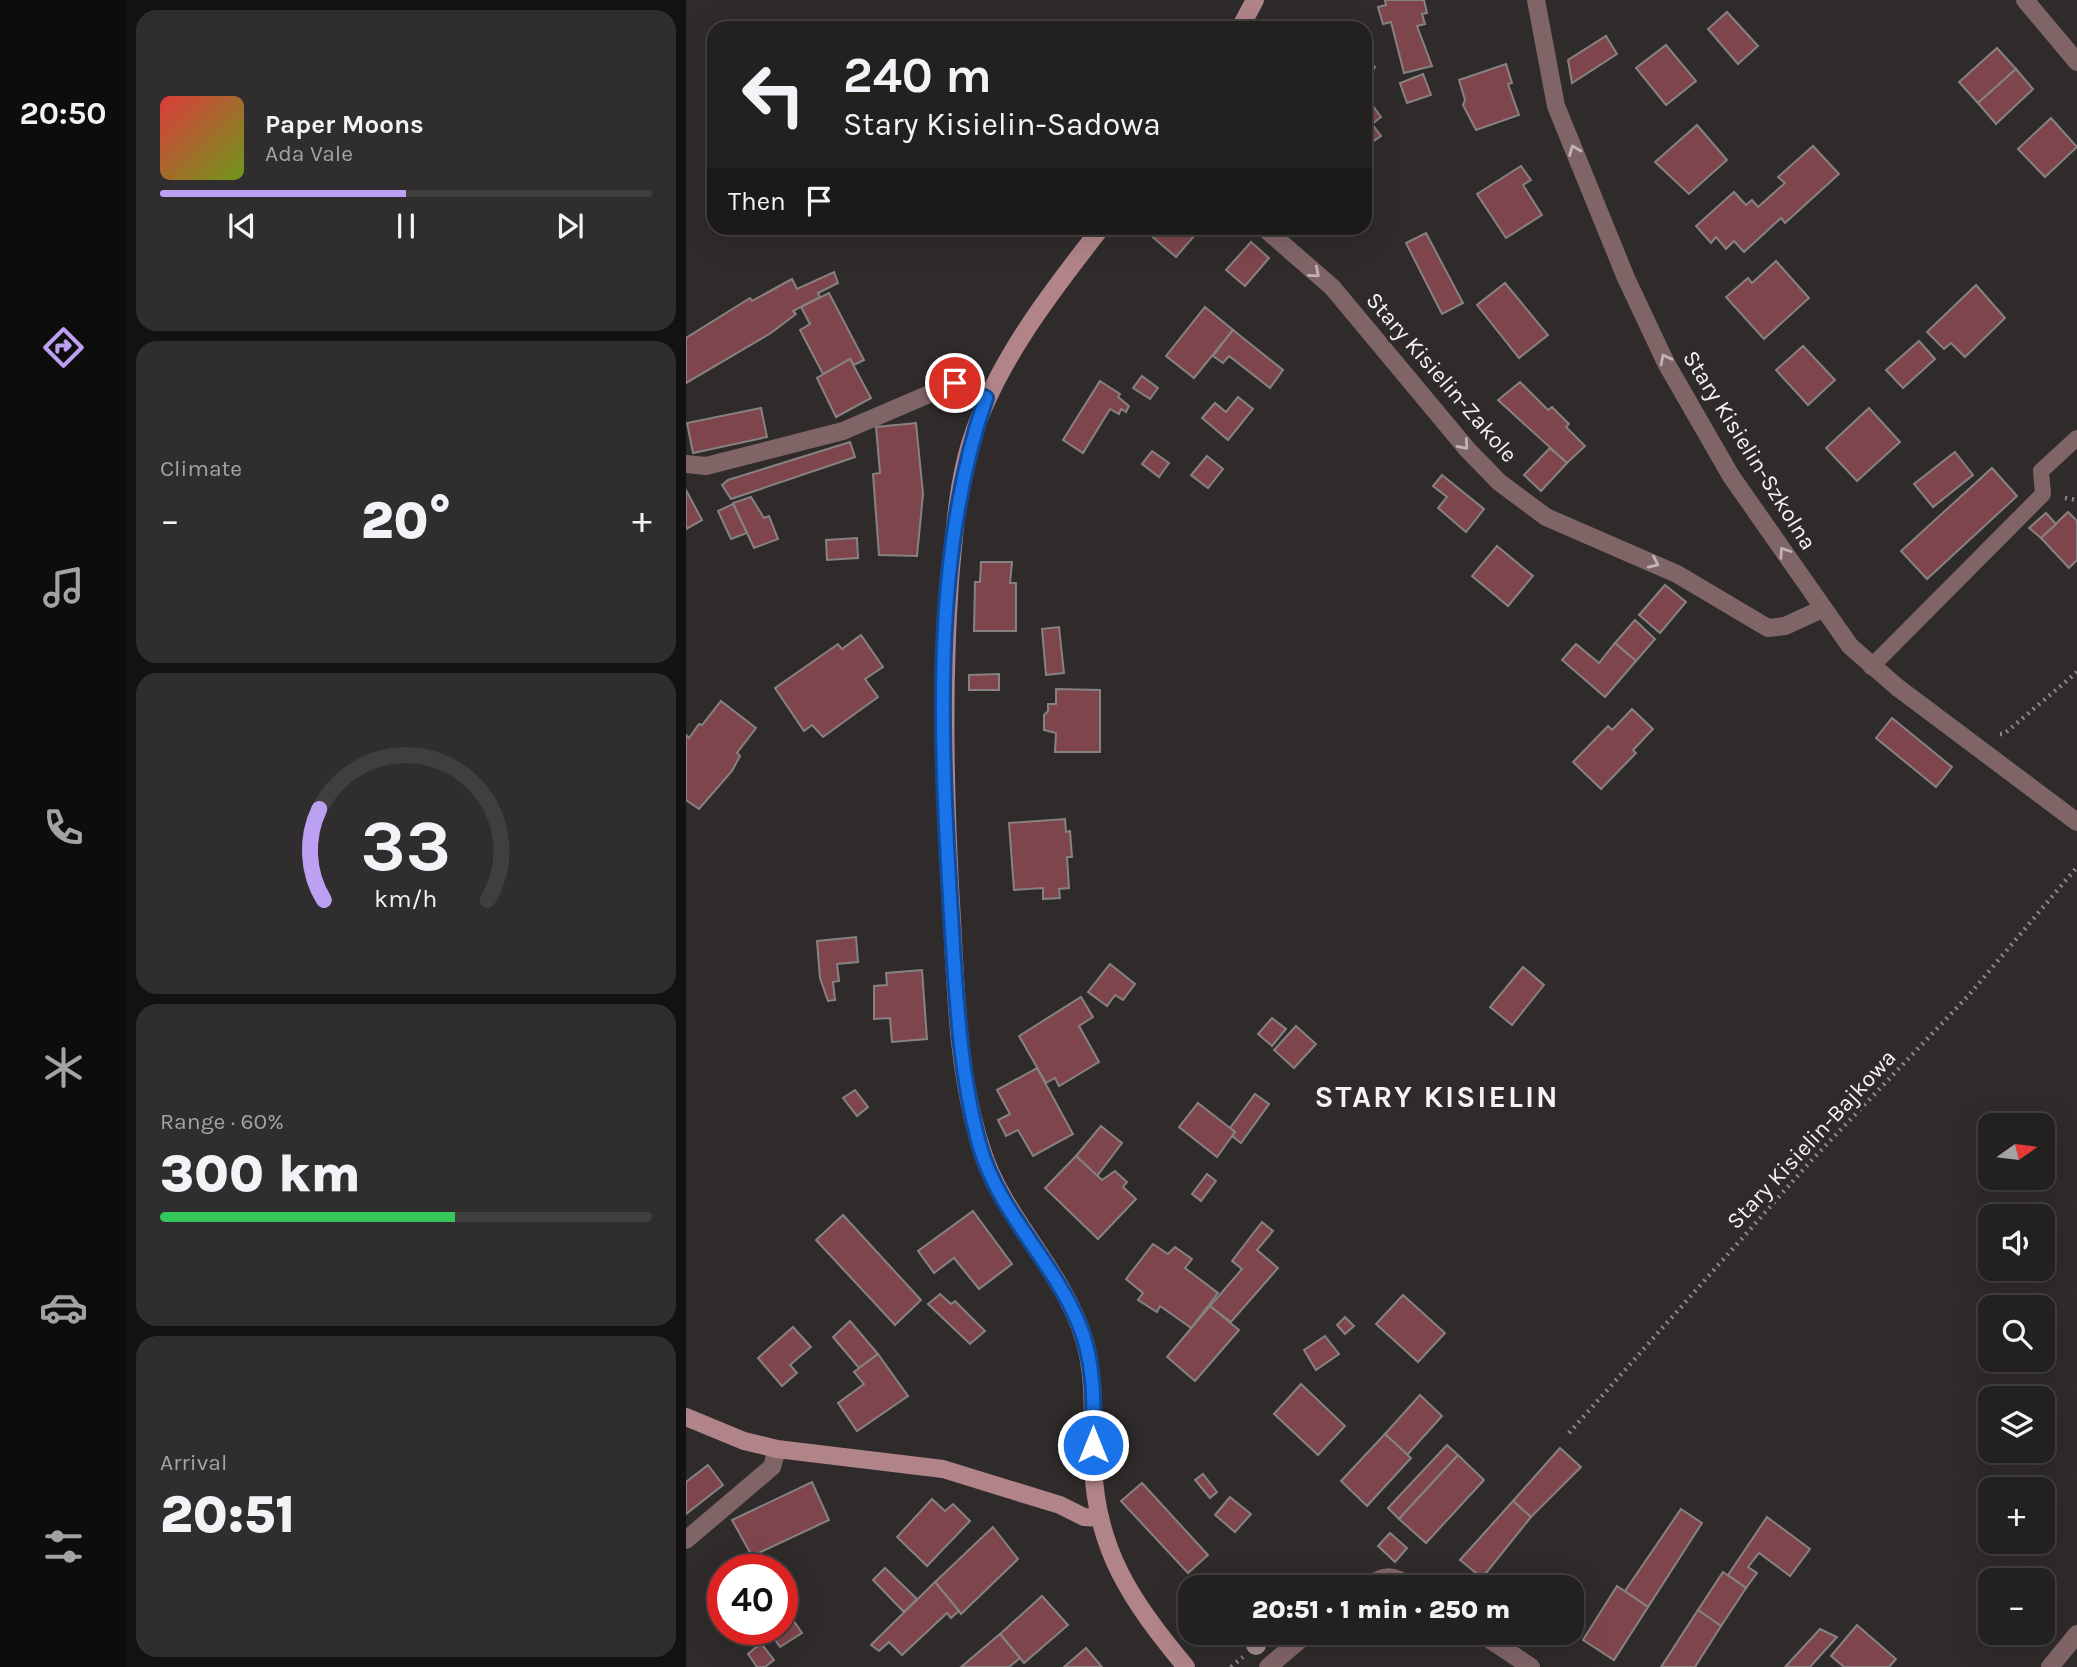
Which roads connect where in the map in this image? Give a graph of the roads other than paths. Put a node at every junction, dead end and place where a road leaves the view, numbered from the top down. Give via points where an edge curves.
1 (1255, 0) edge
2 (1535, 0) edge
3 (2025, 0) edge
4 (1244, 21) edge
5 (2077, 62) edge
6 (1096, 235) edge
7 (1272, 235) edge
8 (986, 398) junction
9 (2077, 438) edge
10 (686, 464) edge
11 (1822, 609) junction
12 (1871, 667) junction
13 (2077, 822) edge
14 (686, 1417) edge
15 (777, 1449) junction
16 (1100, 1518) junction
17 (686, 1539) edge
18 (2077, 1634) edge
19 (1294, 1645) edge
20 (1498, 1645) edge
21 (1186, 1667) edge
22 (1268, 1667) edge
23 (1531, 1667) edge
24 (2050, 1667) edge

1 - 4 street
11 -> 2 street, Stary Kisielin-Szkolna via 1731,476 1649,327 1556,106
3 - 5 street
6 - 8 street
7 -> 11 street, Stary Kisielin-Zakole via 1332,287 1466,449 1499,482 1546,517 1677,573 1768,628 1785,626
8 - 10 street via 955,383 843,431 706,466
8 - 16 street via 960,495 946,643 945,771 962,1050 981,1147 1004,1201 1062,1290 1085,1342 1093,1394 1094,1489
9 - 12 lane via 2041,471 2043,494
11 - 12 street, Stary Kisielin-Szkolna
12 - 13 street, Stary Kisielin-Szkolna
14 - 15 street
15 - 16 street via 943,1469 1060,1505 1084,1517
15 - 17 street via 772,1468
16 - 21 street via 1126,1588
18 - 24 street
19 - 22 street
20 - 23 street

